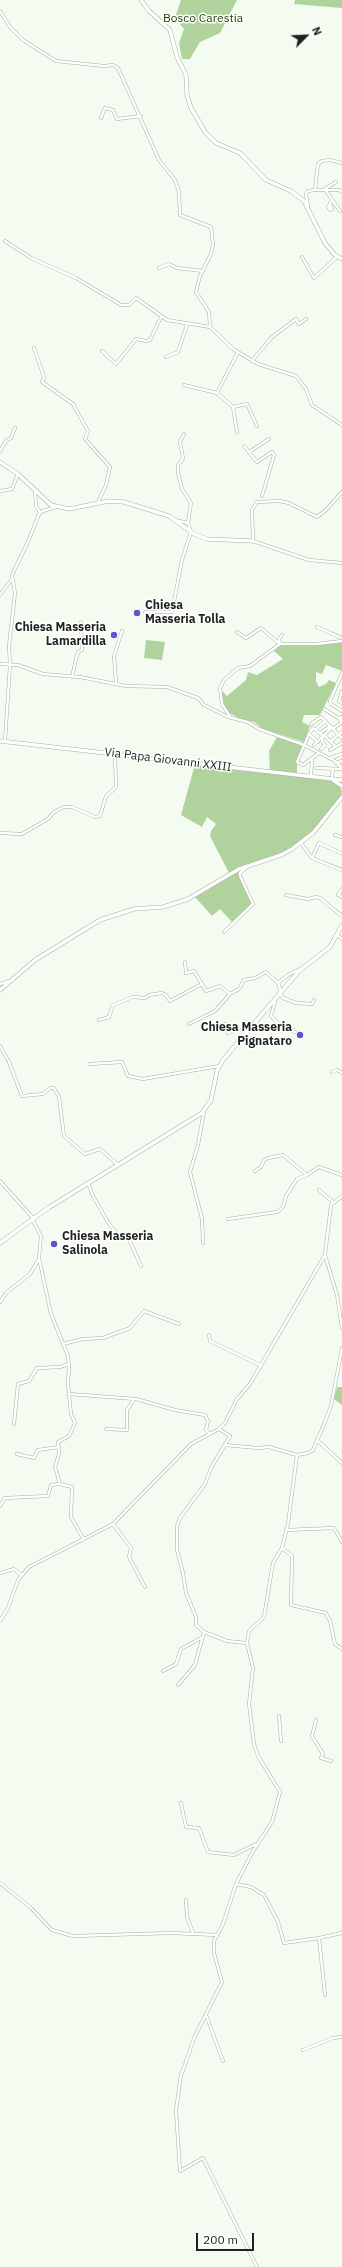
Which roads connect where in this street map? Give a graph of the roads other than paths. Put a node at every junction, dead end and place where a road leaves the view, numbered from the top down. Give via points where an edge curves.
1 (141, 0) edge
2 (0, 11) edge
3 (141, 116) junction
4 (101, 118) dead end
5 (342, 163) edge
6 (336, 182) dead end
7 (315, 190) junction
8 (324, 191) junction
9 (342, 192) edge
10 (332, 200) junction
11 (330, 204) dead end
12 (308, 206) junction
13 (340, 211) dead end
14 (5, 241) dead end
15 (338, 256) junction
16 (302, 257) dead end
17 (342, 259) edge
18 (159, 268) dead end
19 (203, 271) junction
20 (161, 317) junction
21 (306, 320) dead end
22 (187, 325) junction
23 (210, 328) junction
24 (34, 348) dead end
25 (102, 351) dead end
26 (238, 352) junction
27 (166, 357) dead end
28 (252, 360) junction
29 (184, 385) dead end
30 (217, 393) junction
31 (233, 407) junction
32 (257, 426) dead end
33 (342, 426) edge
34 (15, 428) dead end
35 (237, 432) dead end
36 (184, 434) dead end
37 (268, 439) dead end
38 (244, 446) dead end
39 (0, 451) edge
40 (249, 452) junction
41 (267, 456) junction
42 (272, 460) junction
43 (0, 462) edge
44 (18, 474) junction
45 (0, 491) edge
46 (35, 491) junction
47 (342, 492) edge
48 (262, 496) dead end
49 (97, 504) junction
50 (56, 507) junction
51 (40, 512) junction
52 (175, 520) junction
53 (188, 523) junction
54 (191, 532) junction
55 (253, 541) junction
56 (342, 563) edge
57 (12, 579) junction
58 (0, 594) edge
59 (145, 612) dead end
60 (82, 622) dead end
61 (317, 627) dead end
62 (122, 631) dead end
63 (237, 632) dead end
64 (282, 635) dead end
65 (342, 638) edge
66 (342, 642) edge
67 (280, 644) junction
68 (0, 664) edge
69 (10, 664) junction
70 (342, 674) edge
71 (72, 677) junction
72 (116, 683) junction
73 (342, 691) edge
74 (342, 703) edge
75 (324, 709) dead end
76 (342, 711) edge
77 (224, 713) junction
78 (341, 719) edge
79 (326, 721) junction
80 (311, 724) dead end
81 (331, 727) junction
82 (316, 729) junction
83 (342, 732) edge
84 (320, 733) junction
85 (309, 734) junction
86 (323, 735) junction
87 (338, 735) junction
88 (342, 737) edge
89 (0, 741) edge
90 (331, 741) junction
91 (5, 742) junction
92 (318, 742) junction
93 (342, 743) edge
94 (304, 745) junction
95 (314, 745) dead end
96 (335, 746) junction
97 (321, 749) dead end
98 (330, 750) dead end
99 (319, 753) junction
100 (115, 754) junction
101 (341, 755) edge
102 (312, 758) junction
103 (330, 758) junction
104 (342, 761) edge
105 (336, 763) junction
106 (316, 768) dead end
107 (342, 768) edge
108 (333, 769) junction
109 (311, 777) junction
110 (332, 778) junction
111 (342, 780) edge
112 (342, 786) edge
113 (341, 797) edge
114 (0, 833) edge
115 (335, 835) dead end
116 (342, 837) edge
117 (301, 843) junction
118 (341, 853) edge
119 (312, 858) junction
120 (248, 866) junction
121 (342, 870) edge
122 (342, 889) edge
123 (286, 895) dead end
124 (342, 897) edge
125 (342, 916) edge
126 (342, 925) edge
127 (224, 932) dead end
128 (337, 935) junction
129 (342, 939) edge
130 (185, 962) dead end
131 (304, 967) junction
132 (278, 983) junction
133 (202, 984) junction
134 (0, 987) edge
135 (280, 993) junction
136 (230, 994) junction
137 (276, 998) junction
138 (314, 1000) dead end
139 (99, 1020) dead end
140 (189, 1024) dead end
141 (225, 1024) dead end
142 (249, 1029) junction
143 (294, 1032) dead end
144 (0, 1046) edge
145 (90, 1064) dead end
146 (219, 1066) junction
147 (332, 1072) dead end
148 (342, 1073) edge
149 (204, 1110) junction
150 (118, 1165) junction
151 (255, 1171) dead end
152 (307, 1174) junction
153 (342, 1176) edge
154 (0, 1181) edge
155 (88, 1183) junction
156 (319, 1190) dead end
157 (342, 1196) edge
158 (332, 1202) junction
159 (33, 1218) junction
160 (228, 1219) dead end
161 (0, 1243) edge
162 (203, 1243) dead end
163 (325, 1255) junction
164 (39, 1258) junction
165 (141, 1266) dead end
166 (0, 1302) edge
167 (179, 1324) dead end
168 (342, 1328) edge
169 (209, 1335) dead end
170 (63, 1344) junction
171 (342, 1348) edge
172 (69, 1364) junction
173 (260, 1365) junction
174 (69, 1394) junction
175 (134, 1399) junction
176 (14, 1424) dead end
177 (106, 1429) dead end
178 (219, 1430) junction
179 (209, 1433) junction
180 (317, 1440) junction
181 (225, 1445) junction
182 (58, 1447) junction
183 (17, 1454) dead end
184 (297, 1455) junction
185 (342, 1463) edge
186 (60, 1484) junction
187 (0, 1506) edge
188 (113, 1524) junction
189 (286, 1530) junction
190 (84, 1538) junction
191 (342, 1542) edge
192 (282, 1548) junction
193 (0, 1573) edge
194 (21, 1575) junction
195 (145, 1587) dead end
196 (0, 1621) edge
197 (204, 1632) junction
198 (201, 1638) junction
199 (247, 1642) junction
200 (342, 1649) edge
201 (163, 1671) dead end
202 (178, 1685) dead end
203 (279, 1716) dead end
204 (316, 1720) dead end
205 (281, 1741) dead end
206 (331, 1761) dead end
207 (181, 1803) dead end
208 (257, 1844) junction
209 (0, 1883) edge
210 (236, 1884) junction
211 (186, 1900) dead end
212 (193, 1933) junction
213 (342, 1933) edge
214 (217, 1935) junction
215 (319, 1938) junction
216 (325, 1995) dead end
217 (206, 2014) junction
218 (342, 2037) edge
219 (303, 2050) dead end
220 (224, 2061) dead end
221 (258, 2267) edge

1 - 12 main road via 170,30 186,76 191,108 210,138 240,153 266,180 298,196
2 - 3 street via 10,27 26,43 56,61 114,65 118,68
3 - 4 street via 117,119 113,110 105,108
3 - 19 street via 159,160 175,180 179,192 180,215 211,226 213,244
5 - 7 street via 330,160 320,163
6 - 8 street
7 - 8 street
7 - 12 street via 307,192
8 - 9 street
8 - 10 street
10 - 11 street
10 - 13 street
12 - 15 main road via 325,243
14 - 20 street via 31,258 76,278 121,305 129,305 136,298
15 - 16 street via 314,278
15 - 17 main road
18 - 19 street via 169,264 177,268
19 - 23 street via 196,292 209,312
20 - 22 street
20 - 25 street via 150,340 136,339 116,364
21 - 28 street via 300,324 296,319 272,338
22 - 23 street
22 - 27 street via 178,352
23 - 26 street
24 - 49 street via 44,377 42,382 73,404 88,431 85,439 110,466 106,485
26 - 28 street
26 - 30 street
28 - 33 street via 277,372 288,372 296,376 306,389 312,405
29 - 30 street
30 - 31 street
31 - 32 street via 247,404
31 - 35 street
34 - 39 street via 11,438
36 - 53 street via 180,442 184,458 178,465 178,473 182,489 191,503
37 - 40 street
38 - 40 street
40 - 41 street via 257,462
41 - 42 street
41 - 42 street via 272,452
42 - 48 street
43 - 44 main road
44 - 45 street via 12,489
44 - 46 main road
46 - 50 main road
46 - 51 street via 36,506
47 - 55 street via 317,517 287,502 257,502 253,507
49 - 50 main road via 69,509
49 - 52 main road via 109,501 124,502
50 - 51 street
51 - 57 street
52 - 53 street
52 - 54 main road
53 - 54 street
54 - 55 main road via 207,539
54 - 59 street via 182,560 172,612
55 - 56 street via 309,560
57 - 58 street
57 - 69 street via 15,593 9,646
60 - 71 street via 82,650 78,652
61 - 65 street
62 - 72 street via 114,656
63 - 67 street via 246,638 262,628
64 - 67 street via 279,639
66 - 67 street
67 - 77 street via 250,666 238,668 224,680 220,688 223,706 220,709
68 - 69 street
69 - 71 street via 37,673
69 - 91 street
70 - 76 street via 330,701
71 - 72 street
72 - 77 street via 126,686 167,687 198,698 204,705
73 - 74 street via 339,701
75 - 78 street
77 - 94 street
78 - 81 street via 337,726
79 - 80 street via 320,717
79 - 81 street
79 - 82 street
81 - 84 street
81 - 86 street
81 - 87 street
82 - 84 street
82 - 85 street via 311,728
83 - 87 street
84 - 86 street
85 - 92 street
85 - 94 street
86 - 90 street
86 - 92 street
86 - 97 street via 322,741 325,745
87 - 88 street
87 - 90 street
89 - 91 main road, Via Papa Giovanni XXIII
90 - 96 street
91 - 100 main road, Via Papa Giovanni XXIII
92 - 95 street
93 - 96 street
94 - 99 street
94 - 102 street via 297,762 303,765
96 - 98 street
99 - 102 street
99 - 103 street
100 - 109 main road, Via Papa Giovanni XXIII
100 - 114 street via 116,787 106,796 100,816 95,817 72,807 64,807 22,834
101 - 103 street
102 - 109 street
103 - 105 street
104 - 105 street
105 - 107 street
106 - 108 street
107 - 108 street
108 - 110 street
109 - 110 main road, Via Papa Giovanni XXIII
110 - 111 main road, Via Papa Giovanni XXIII
110 - 112 main road, Via Papa Giovanni XXIII
113 - 117 main road via 313,833
115 - 116 street
117 - 119 street
117 - 120 main road via 281,855
118 - 119 street via 319,842
119 - 121 street
120 - 127 street via 240,876 253,904
120 - 134 main road via 233,872 188,900 163,907 134,909 100,920 45,952
122 - 124 street via 338,895
123 - 125 street via 308,899 320,898
126 - 128 main road
128 - 129 street
128 - 131 main road via 326,950
130 - 133 street via 186,973 194,971
131 - 132 street via 288,974
131 - 135 main road
132 - 135 street
132 - 136 street via 266,972 244,980 239,989
133 - 136 street via 206,991 220,986
133 - 139 street via 170,1001 162,993 115,1003 108,1017
135 - 137 main road
135 - 138 street via 283,998 296,1003 312,1004
136 - 140 street via 215,1011
137 - 142 main road
137 - 143 street via 271,1016 280,1025
141 - 142 street via 228,1033 243,1027
142 - 146 main road
144 - 150 street via 22,1096 43,1094 54,1088 59,1097 64,1136 85,1154 100,1150
145 - 146 street via 122,1062 128,1076 143,1079
146 - 149 main road via 211,1100
147 - 148 street via 337,1070
149 - 150 main road via 194,1119
149 - 162 street via 190,1172 202,1219
150 - 155 main road
151 - 152 street via 261,1167 264,1160 283,1154
152 - 153 street via 319,1167
152 - 160 street via 297,1179 286,1196 283,1207 277,1212
154 - 159 street
155 - 159 main road
155 - 165 street via 109,1224 119,1236 127,1235
156 - 158 street
157 - 158 street
158 - 163 street
159 - 161 main road
159 - 164 street via 41,1236
163 - 168 street via 337,1295
163 - 173 street
164 - 166 street via 30,1274 6,1293
164 - 170 street via 51,1314
167 - 170 street via 144,1311 130,1328 103,1338 82,1339
169 - 173 street via 210,1341
170 - 172 street
171 - 180 street via 331,1406
172 - 174 street
172 - 176 street via 37,1368 29,1380 18,1384
173 - 178 street
174 - 175 street
174 - 182 street via 71,1414 75,1423 69,1436 59,1441
175 - 177 street via 127,1410 127,1430
175 - 179 street via 205,1415 208,1421 206,1430
178 - 179 street
178 - 181 street via 229,1434
179 - 188 street via 191,1444
180 - 184 street via 313,1450
180 - 185 street
181 - 184 street via 258,1448 269,1446
181 - 197 street via 205,1484 177,1526 176,1550 186,1593 196,1617 196,1625
182 - 183 street via 38,1450 34,1458
182 - 186 street via 55,1467
184 - 189 street
186 - 187 street via 50,1485 48,1496 5,1498
186 - 190 street via 72,1487 71,1517
188 - 190 street
188 - 195 street via 131,1548 129,1557
189 - 191 street via 334,1528
189 - 192 street
190 - 194 street via 33,1564
192 - 199 street via 273,1563 264,1617 249,1631
192 - 200 street via 292,1556 290,1605 326,1613 335,1644
193 - 194 street via 12,1569
194 - 196 street
197 - 198 street
197 - 199 street via 227,1641
198 - 201 street via 181,1648 176,1664
198 - 202 street via 195,1665
199 - 208 street via 254,1668 249,1704 254,1744 258,1756 280,1792 272,1822
203 - 205 street
204 - 206 street via 312,1736 323,1754 321,1758
207 - 208 street via 186,1827 199,1828 208,1852 234,1855
208 - 210 street
209 - 212 street via 31,1908 52,1930 73,1936
210 - 214 street
210 - 215 street via 251,1887 264,1895 278,1922 284,1943
211 - 212 street via 187,1917
212 - 214 street
213 - 215 street
214 - 217 street via 213,1947 222,1982
215 - 216 street
217 - 220 street
217 - 221 street via 194,2038 181,2075 176,2110 180,2171 203,2158
218 - 219 street

